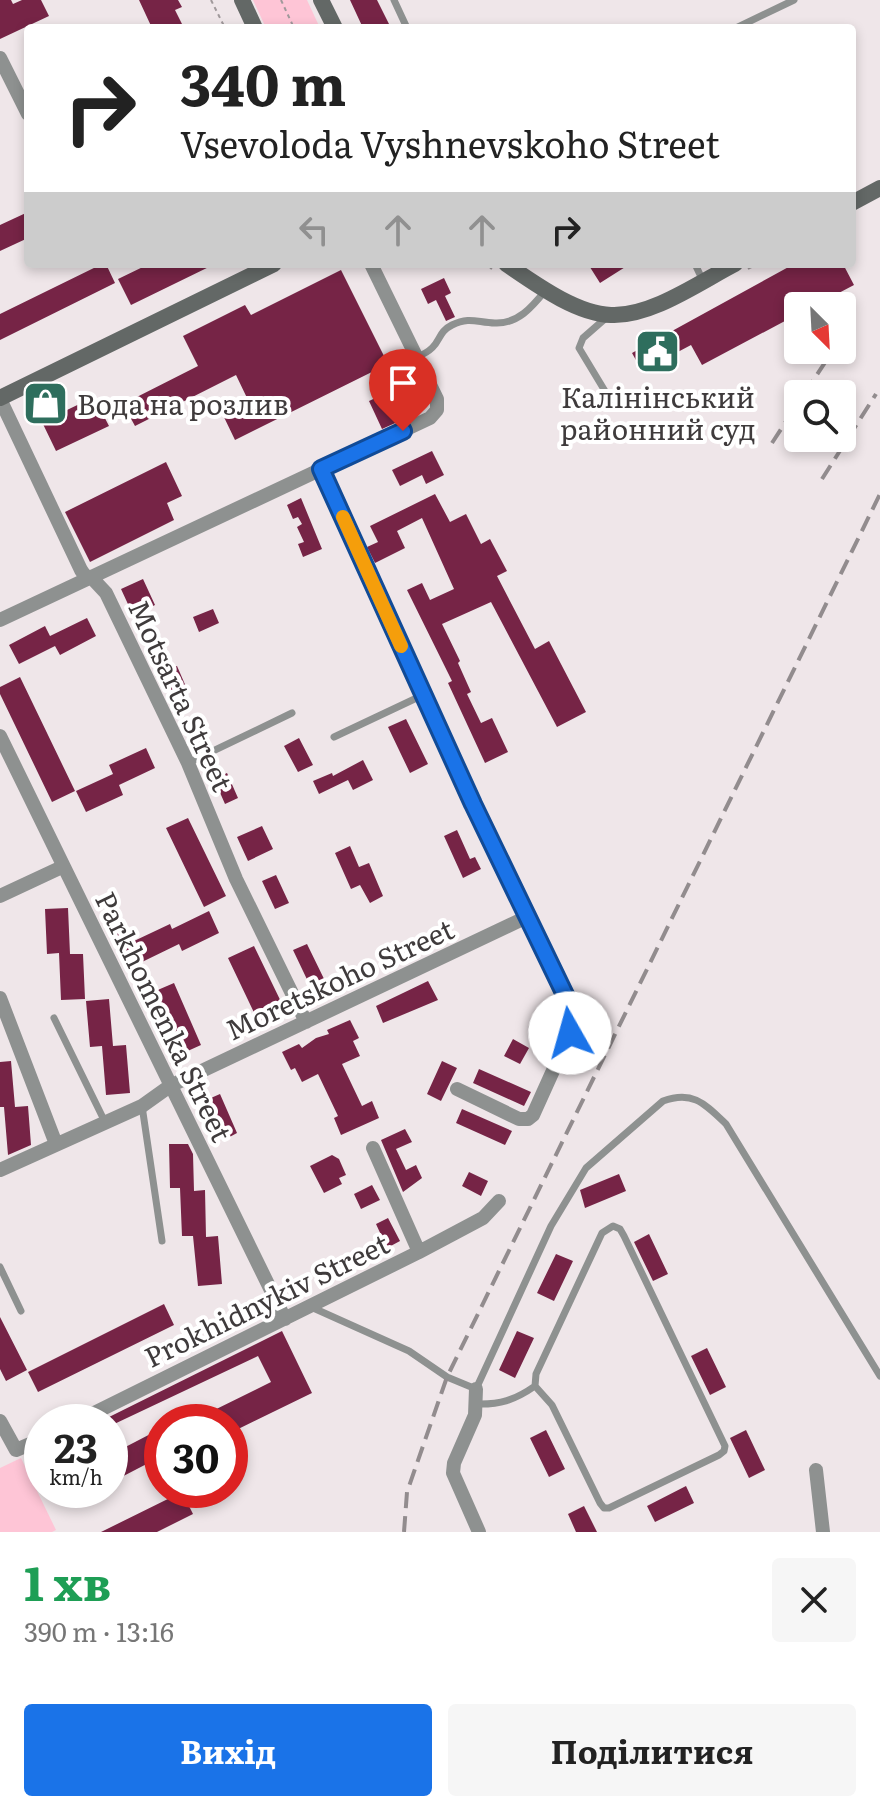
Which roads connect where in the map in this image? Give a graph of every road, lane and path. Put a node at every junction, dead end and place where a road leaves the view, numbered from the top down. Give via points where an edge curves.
1 (211, 0) edge
2 (242, 0) edge
3 (281, 0) edge
4 (321, 0) edge
5 (394, 0) edge
6 (794, 0) edge
7 (223, 24) edge
8 (253, 24) edge
9 (292, 24) edge
10 (333, 24) edge
11 (405, 24) edge
12 (744, 24) edge
13 (0, 58) edge
14 (24, 106) edge
15 (880, 188) edge
16 (856, 201) edge
17 (266, 268) edge
18 (373, 268) edge
19 (512, 268) edge
20 (697, 268) edge
21 (727, 268) edge
22 (703, 281) junction
23 (545, 291) junction
24 (609, 315) junction
25 (417, 358) junction
26 (0, 398) edge
27 (614, 406) dead end
28 (321, 469) junction
29 (91, 577) junction
30 (0, 620) edge
31 (423, 695) junction
32 (292, 713) dead end
33 (0, 736) edge
34 (334, 737) dead end
35 (188, 763) junction
36 (62, 867) junction
37 (0, 896) edge
38 (527, 917) junction
39 (0, 998) edge
40 (54, 1018) dead end
41 (306, 1022) junction
42 (170, 1086) junction
43 (457, 1089) dead end
44 (142, 1106) junction
45 (105, 1122) junction
46 (56, 1144) junction
47 (373, 1148) dead end
48 (0, 1170) edge
49 (499, 1201) dead end
50 (162, 1241) dead end
51 (419, 1252) junction
52 (0, 1267) edge
53 (309, 1307) junction
54 (21, 1311) dead end
55 (285, 1319) junction
56 (880, 1376) edge
57 (535, 1386) junction
58 (476, 1396) junction
59 (113, 1404) edge
60 (0, 1421) edge
61 (24, 1447) edge
62 (816, 1470) dead end
63 (479, 1532) edge
64 (823, 1532) edge

1 - 7 path
2 - 8 main road
3 - 9 path
4 - 10 main road
5 - 11 lane
6 - 12 lane
13 - 14 street
15 - 16 main road
17 - 26 main road
18 - 25 street
19 - 23 main road
20 - 22 lane
21 - 22 main road
22 - 24 main road via 635,313
23 - 24 main road
23 - 25 lane via 522,317 496,324 476,319 453,324 431,352
24 - 27 lane via 579,348
25 - 28 street via 437,410
26 - 29 street, Motsarta Street via 81,570
28 - 29 street
28 - 31 street
29 - 30 street
29 - 35 street, Motsarta Street via 106,593
31 - 34 lane
31 - 38 street
32 - 35 lane
33 - 36 street, Parkhomenka Street
35 - 41 street, Motsarta Street via 236,879
36 - 37 street
36 - 42 street, Parkhomenka Street
38 - 41 street, Moretskoho Street
38 - 43 street via 569,1003 570,1033 528,1119
39 - 46 street
40 - 45 lane
41 - 42 street, Moretskoho Street
42 - 44 street, Moretskoho Street
42 - 55 street, Parkhomenka Street
44 - 45 street, Moretskoho Street
44 - 50 lane
45 - 46 street, Moretskoho Street
46 - 48 street, Moretskoho Street
47 - 51 street, Prokhidnykiv Street
49 - 51 street via 483,1218
51 - 53 street, Prokhidnykiv Street
52 - 54 lane
53 - 55 street, Prokhidnykiv Street
53 - 58 lane via 409,1351
55 - 59 street, Prokhidnykiv Street
56 - 58 lane via 726,1124 694,1098 677,1096 648,1111 586,1168 551,1226
57 - 57 lane via 552,1405 604,1508 724,1451 624,1236 613,1226 602,1233
57 - 58 lane via 499,1405
58 - 63 street via 475,1415 453,1473
60 - 61 street via 16,1450
62 - 64 street

